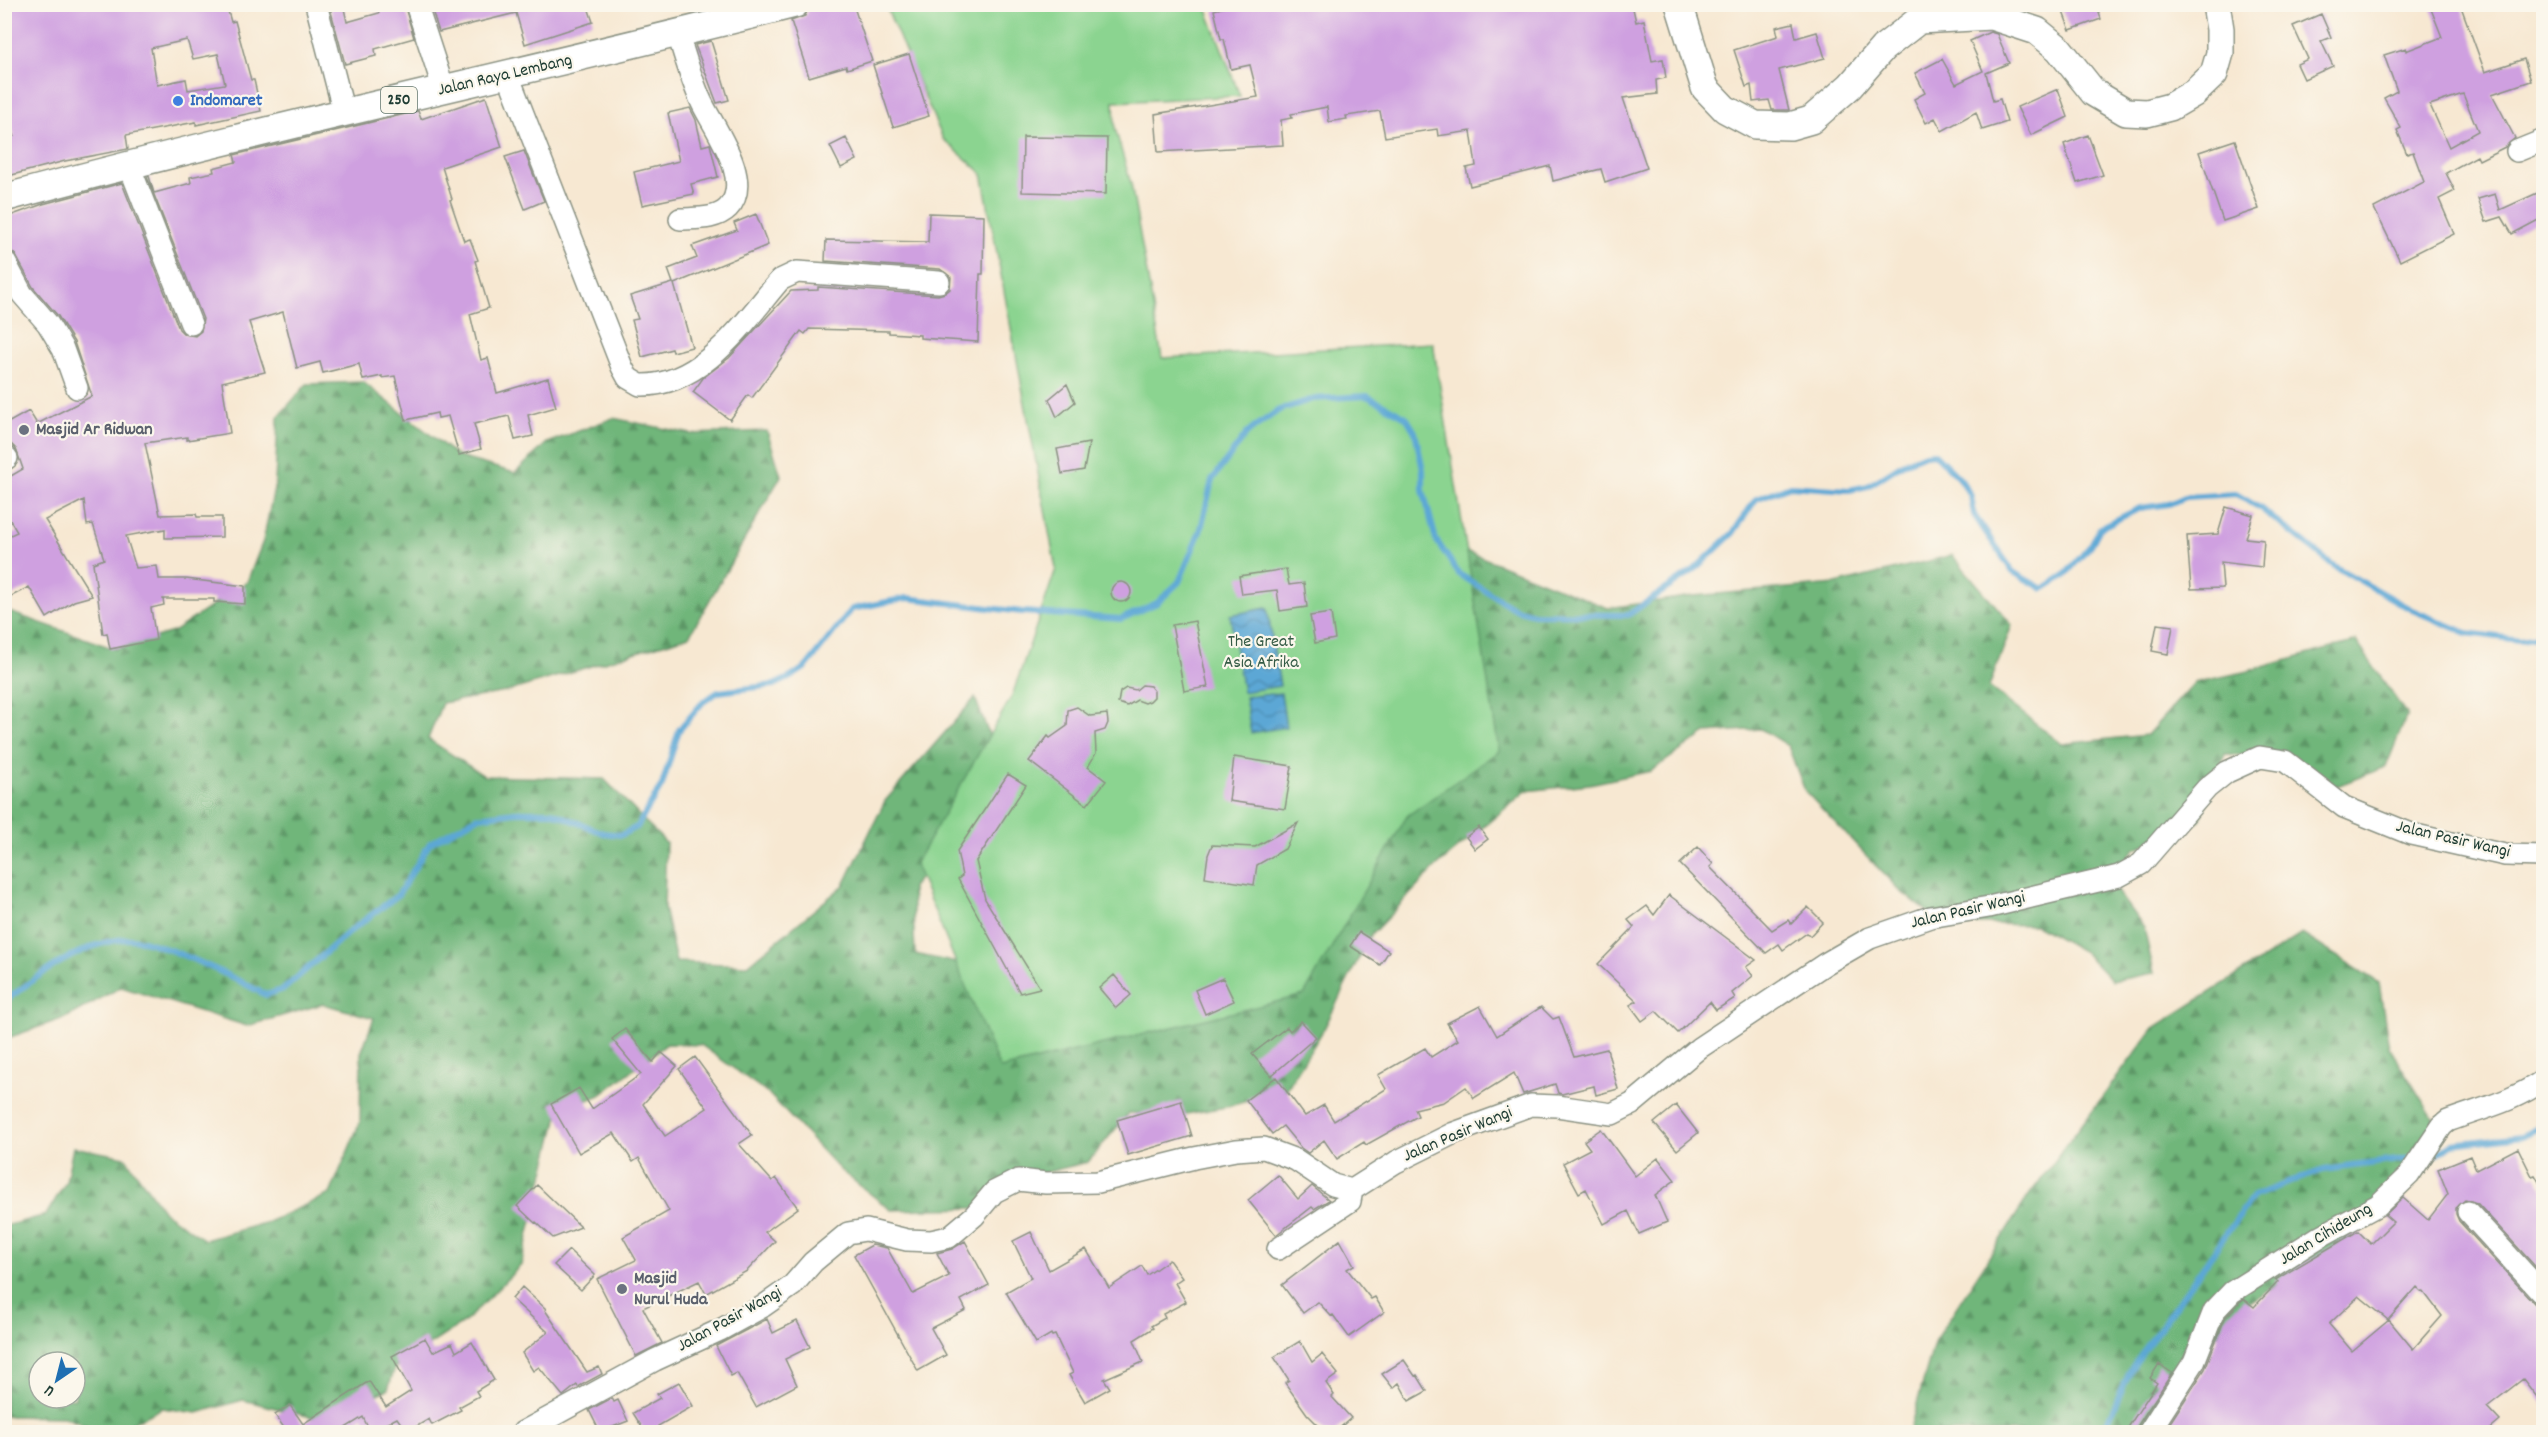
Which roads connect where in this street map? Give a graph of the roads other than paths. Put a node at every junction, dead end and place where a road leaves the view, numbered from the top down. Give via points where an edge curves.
1 (316, 4) edge
2 (416, 4) edge
3 (795, 4) edge
4 (1679, 4) edge
5 (2216, 4) edge
6 (678, 34) junction
7 (508, 75) junction
8 (444, 90) junction
9 (344, 113) junction
10 (2544, 140) edge
11 (2517, 151) dead end
12 (129, 165) junction
13 (4, 198) edge
14 (680, 219) dead end
15 (4, 260) edge
16 (939, 282) dead end
17 (191, 324) dead end
18 (77, 388) dead end
19 (2544, 856) edge
20 (2544, 1080) edge
21 (1352, 1190) junction
22 (2468, 1212) dead end
23 (1278, 1249) dead end
24 (2544, 1295) edge
25 (523, 1432) edge
26 (2149, 1432) edge

1 - 9 street
2 - 8 street
3 - 6 main road, Jalan Raya Lembang / 250
4 - 5 main road via 1705,88 1725,109 1755,125 1790,126 1811,120 1850,86 1883,48 1919,20 1991,16 2037,31 2059,49 2094,93 2127,112 2147,113 2170,107 2194,93 2214,74 2220,52
6 - 7 main road, Jalan Raya Lembang / 250
6 - 14 street via 701,102 724,145 738,189 729,207 718,216
7 - 8 main road, Jalan Raya Lembang / 250
7 - 16 street via 622,367 628,378 640,386 676,378 698,368 789,274
8 - 9 main road, Jalan Raya Lembang / 250
9 - 12 main road, Jalan Raya Lembang / 250
10 - 11 street
12 - 13 main road, Jalan Raya Lembang / 250
12 - 17 street
15 - 18 street via 22,294 48,324 63,350
19 - 21 street, Jalan Pasir Wangi via 2505,855 2410,834 2343,807 2285,761 2260,756 2227,772 2207,788 2141,864 2119,876 1989,908 1930,917 1870,938 1699,1048 1632,1104 1612,1114 1531,1105 1454,1133
20 - 26 street, Jalan Cihideung via 2497,1106 2448,1121 2409,1175 2378,1205 2232,1292 2214,1311 2194,1362
21 - 23 street via 1350,1201
21 - 25 street, Jalan Pasir Wangi via 1333,1185 1296,1160 1264,1148 1194,1158 1098,1182 1046,1184 1018,1180 994,1192 949,1237 931,1241 907,1240 866,1230 848,1233 792,1286 762,1306
22 - 24 street

